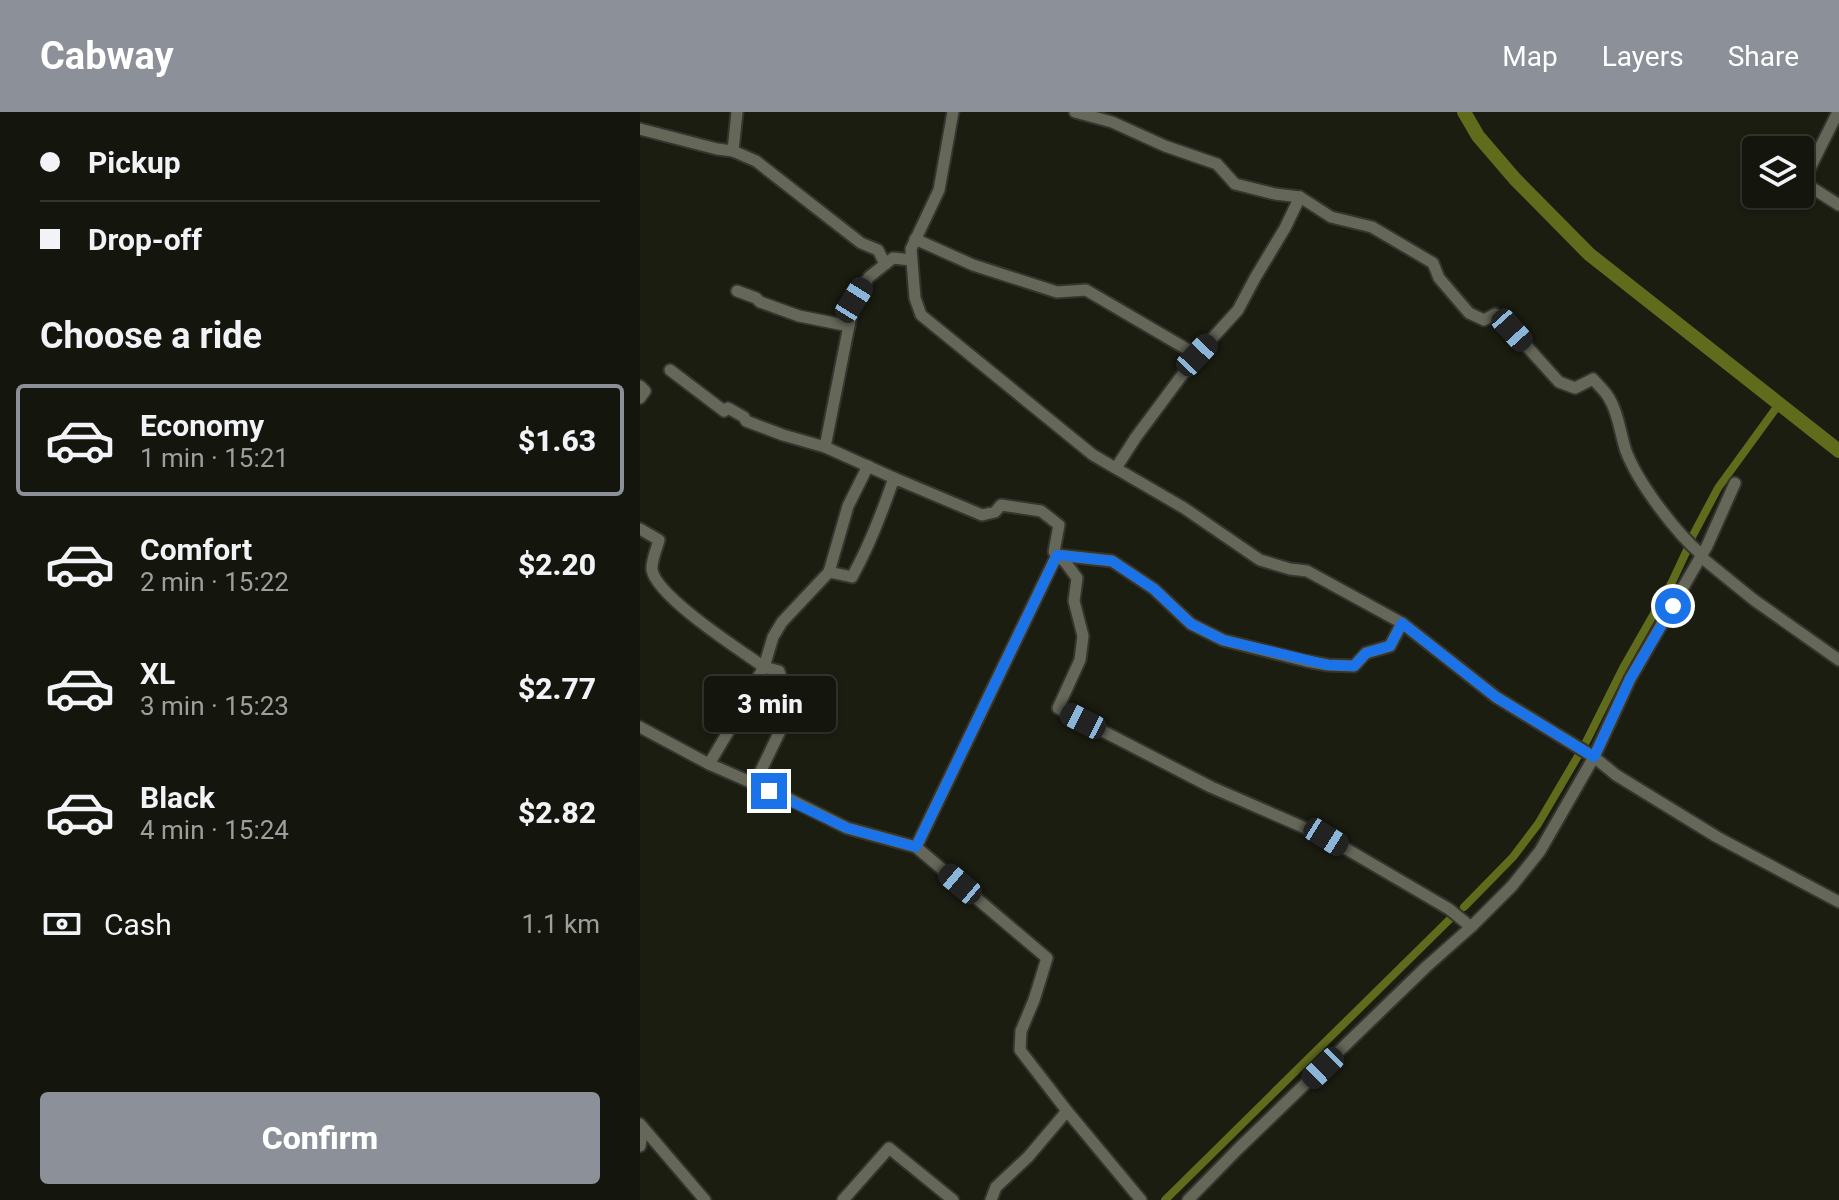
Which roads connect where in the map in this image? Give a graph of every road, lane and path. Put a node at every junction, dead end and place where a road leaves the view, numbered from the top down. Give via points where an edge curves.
1 (737, 112) edge
2 (953, 112) edge
3 (1075, 112) edge
4 (1838, 112) edge
5 (1115, 117) edge
6 (640, 129) edge
7 (733, 151) junction
8 (1300, 197) junction
9 (1839, 205) edge
10 (915, 239) junction
11 (911, 260) junction
12 (885, 264) junction
13 (737, 291) dead end
14 (849, 326) junction
15 (1197, 355) junction
16 (670, 370) dead end
17 (640, 386) edge
18 (640, 398) edge
19 (825, 447) junction
20 (868, 466) junction
21 (1116, 468) junction
22 (894, 478) junction
23 (1735, 483) dead end
24 (640, 529) edge
25 (1057, 555) junction
26 (1702, 556) junction
27 (829, 572) junction
28 (1402, 623) junction
29 (1839, 660) edge
30 (764, 667) junction
31 (640, 727) edge
32 (1594, 757) junction
33 (709, 764) junction
34 (754, 785) junction
35 (916, 847) junction
36 (1839, 902) edge
37 (1471, 927) junction
38 (1067, 1111) junction
39 (642, 1126) edge
40 (640, 1146) edge
41 (703, 1198) edge
42 (843, 1200) edge
43 (953, 1200) edge
44 (991, 1200) edge
45 (1141, 1200) edge
46 (1188, 1200) edge

1 - 7 street
2 - 10 street via 939,190
3 - 5 street
4 - 9 street via 1803,182
5 - 8 street via 1165,146 1217,164 1235,184
6 - 7 street
7 - 12 street via 756,161 861,243 878,250
8 - 15 street via 1238,310
8 - 26 street via 1331,217 1372,227 1433,263 1469,313 1484,320 1495,314 1559,382 1575,388 1593,379 1610,399 1638,474
10 - 11 street
10 - 15 street via 973,265 1057,292 1086,290
11 - 12 street via 893,258
11 - 21 street via 921,315
12 - 14 street via 854,300
13 - 14 street via 799,316
14 - 19 street
15 - 21 street
16 - 19 street via 724,411 728,408 746,421
17 - 18 street via 645,391
19 - 20 street
20 - 22 street
20 - 27 street via 848,506
21 - 28 street via 1260,560 1307,571
22 - 25 street via 982,515 1001,505 1041,511 1059,525
22 - 27 street via 852,577
23 - 26 street
24 - 30 street via 659,540 651,568 668,593
25 - 28 street via 1112,561 1154,589 1191,624 1223,640 1328,665 1354,666 1366,653 1390,646
25 - 35 street
25 - 37 street via 1077,578 1074,601 1083,636 1080,660 1058,708 1211,787 1326,837
26 - 29 street
26 - 32 street via 1630,679
27 - 30 street via 782,622
28 - 32 street via 1496,697
30 - 33 street via 737,705 737,717
30 - 34 street via 779,671 794,702
31 - 33 street
32 - 36 street via 1717,837
32 - 37 street via 1540,851
33 - 34 street
34 - 35 street via 847,828
35 - 38 street via 1047,958 1023,1025 1020,1050
37 - 46 street
38 - 44 street via 996,1187
38 - 45 street
39 - 40 street
39 - 41 street
42 - 43 street via 889,1148

